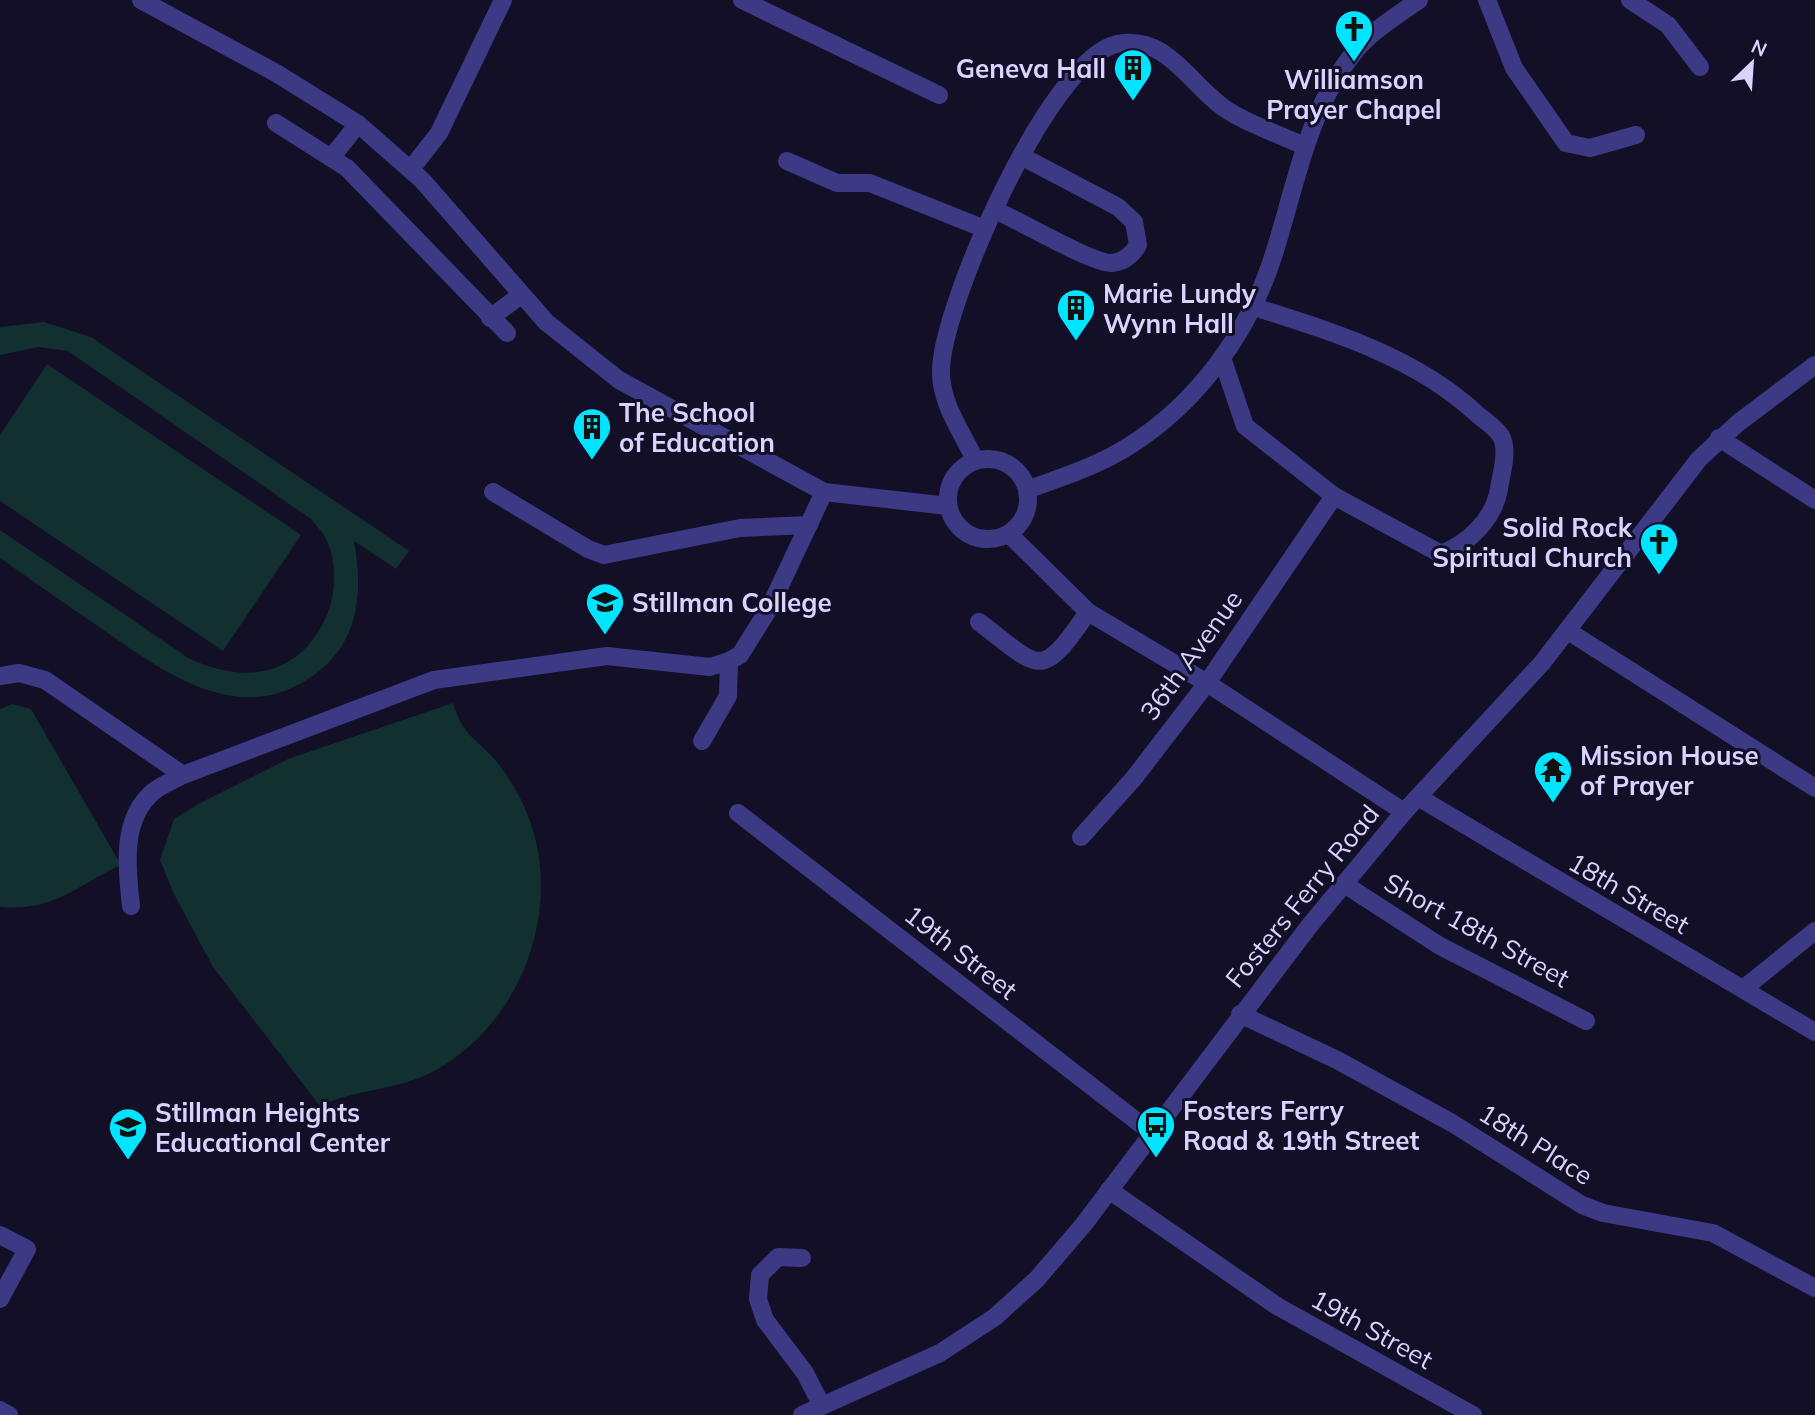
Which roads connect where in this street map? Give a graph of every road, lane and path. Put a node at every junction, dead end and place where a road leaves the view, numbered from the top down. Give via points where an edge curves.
1 (503, 0) edge
2 (742, 0) edge
3 (1419, 0) edge
4 (1488, 0) edge
5 (1630, 0) edge
6 (146, 1) edge
7 (1700, 67) dead end
8 (939, 95) dead end
9 (276, 124) dead end
10 (358, 124) junction
11 (1636, 135) dead end
12 (1304, 146) junction
13 (1021, 156) junction
14 (331, 158) junction
15 (787, 161) dead end
16 (411, 169) junction
17 (995, 210) junction
18 (985, 229) junction
19 (521, 295) junction
20 (1251, 306) junction
21 (490, 318) junction
22 (507, 333) dead end
23 (1222, 358) junction
24 (1815, 365) edge
25 (1719, 438) junction
26 (975, 460) junction
27 (1027, 490) junction
28 (493, 492) dead end
29 (824, 492) junction
30 (1334, 496) junction
31 (1815, 500) edge
32 (948, 506) junction
33 (809, 525) junction
34 (1009, 534) junction
35 (1088, 612) junction
36 (979, 622) dead end
37 (1568, 631) junction
38 (729, 661) junction
39 (0, 676) edge
40 (1207, 683) junction
41 (702, 741) dead end
42 (183, 775) junction
43 (1815, 788) edge
44 (1418, 797) junction
45 (1404, 812) junction
46 (738, 813) dead end
47 (1081, 837) dead end
48 (1344, 884) junction
49 (131, 906) dead end
50 (1815, 931) edge
51 (1743, 989) junction
52 (1240, 1014) junction
53 (1586, 1021) dead end
54 (1815, 1032) edge
55 (1152, 1133) junction
56 (1109, 1190) junction
57 (0, 1235) edge
58 (802, 1258) dead end
59 (1815, 1288) edge
60 (0, 1299) edge
61 (822, 1406) junction
62 (0, 1410) edge
63 (9, 1415) edge
64 (802, 1415) edge
65 (1474, 1415) edge

1 - 16 street via 439,133
2 - 8 street
3 - 12 street via 1357,48 1331,86
4 - 11 street via 1514,68 1566,143 1590,148
5 - 7 street via 1668,25
6 - 10 street
9 - 14 street
10 - 14 street
10 - 16 street
12 - 13 street via 1227,110 1165,52 1116,44 1077,71 1054,99
12 - 20 street via 1272,261
13 - 17 street
13 - 17 street via 1118,207 1134,222 1138,245 1121,261 1098,260
14 - 21 street via 347,168
15 - 18 street via 837,183 870,183
16 - 19 street
17 - 18 street
18 - 26 street via 947,330 940,373 944,394
19 - 21 street
19 - 29 street via 555,330 619,380
20 - 23 street
20 - 30 street via 1388,356 1432,379 1501,436 1504,458 1498,496 1463,546 1441,554
21 - 22 street
23 - 27 street via 1196,393 1164,423 1089,467
23 - 30 street via 1245,426
24 - 25 street, Fosters Ferry Road
25 - 31 street
25 - 37 street, Fosters Ferry Road
26 - 27 street via 1002,461 1022,478
26 - 32 street via 950,483
27 - 34 street via 1025,515
28 - 33 street via 604,555 740,528
29 - 32 street
29 - 33 street
30 - 40 street, 36th Avenue
32 - 34 street via 960,528 971,536 996,539
33 - 38 street via 754,634 740,655
34 - 35 street
35 - 36 street via 1052,660 1040,662
35 - 40 street
37 - 43 street
37 - 44 street, Fosters Ferry Road
38 - 41 street via 728,696
38 - 42 street via 710,667 607,656 434,680
39 - 42 street via 19,673 46,680
40 - 45 street
40 - 47 street, 36th Avenue via 1134,778
42 - 49 street via 153,792 133,824 126,856
44 - 45 street, Fosters Ferry Road
44 - 51 street, 18th Street
45 - 48 street, Fosters Ferry Road
46 - 55 street, 19th Street
48 - 52 street, Fosters Ferry Road
48 - 53 street, Short 18th Street via 1440,946
50 - 51 street
51 - 54 street, 18th Street
52 - 55 street, Fosters Ferry Road
52 - 59 street, 18th Place via 1452,1123 1582,1205 1713,1233
55 - 56 street, Fosters Ferry Road
56 - 61 street, Fosters Ferry Road via 1056,1258 995,1317 940,1353
56 - 65 street, 19th Street via 1277,1306
57 - 60 street via 27,1250
58 - 61 street via 778,1257 760,1275 758,1298 765,1320 805,1373
61 - 64 street, Fosters Ferry Road
62 - 63 street

